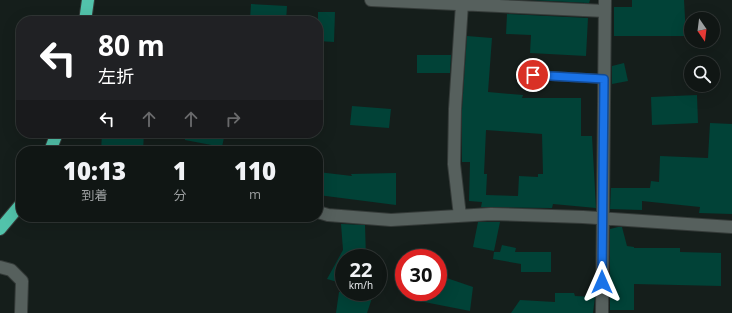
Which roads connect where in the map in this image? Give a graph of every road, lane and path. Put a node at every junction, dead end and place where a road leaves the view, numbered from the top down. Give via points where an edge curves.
1 (88, 0) edge
2 (371, 0) edge
3 (462, 4) junction
4 (605, 5) edge
5 (86, 16) edge
6 (533, 75) dead end
7 (604, 79) junction
8 (16, 210) edge
9 (323, 214) edge
10 (460, 216) junction
11 (602, 219) junction
12 (732, 227) edge
13 (0, 229) edge
14 (0, 267) edge
15 (21, 313) edge
16 (602, 313) edge

1 - 5 highway
2 - 3 street
3 - 4 street
3 - 10 street via 454,164
4 - 7 street
6 - 7 lane
7 - 11 street
8 - 13 highway
9 - 10 street via 391,220
10 - 11 street via 491,214
11 - 12 street
11 - 16 street
14 - 15 street via 11,270 22,281

